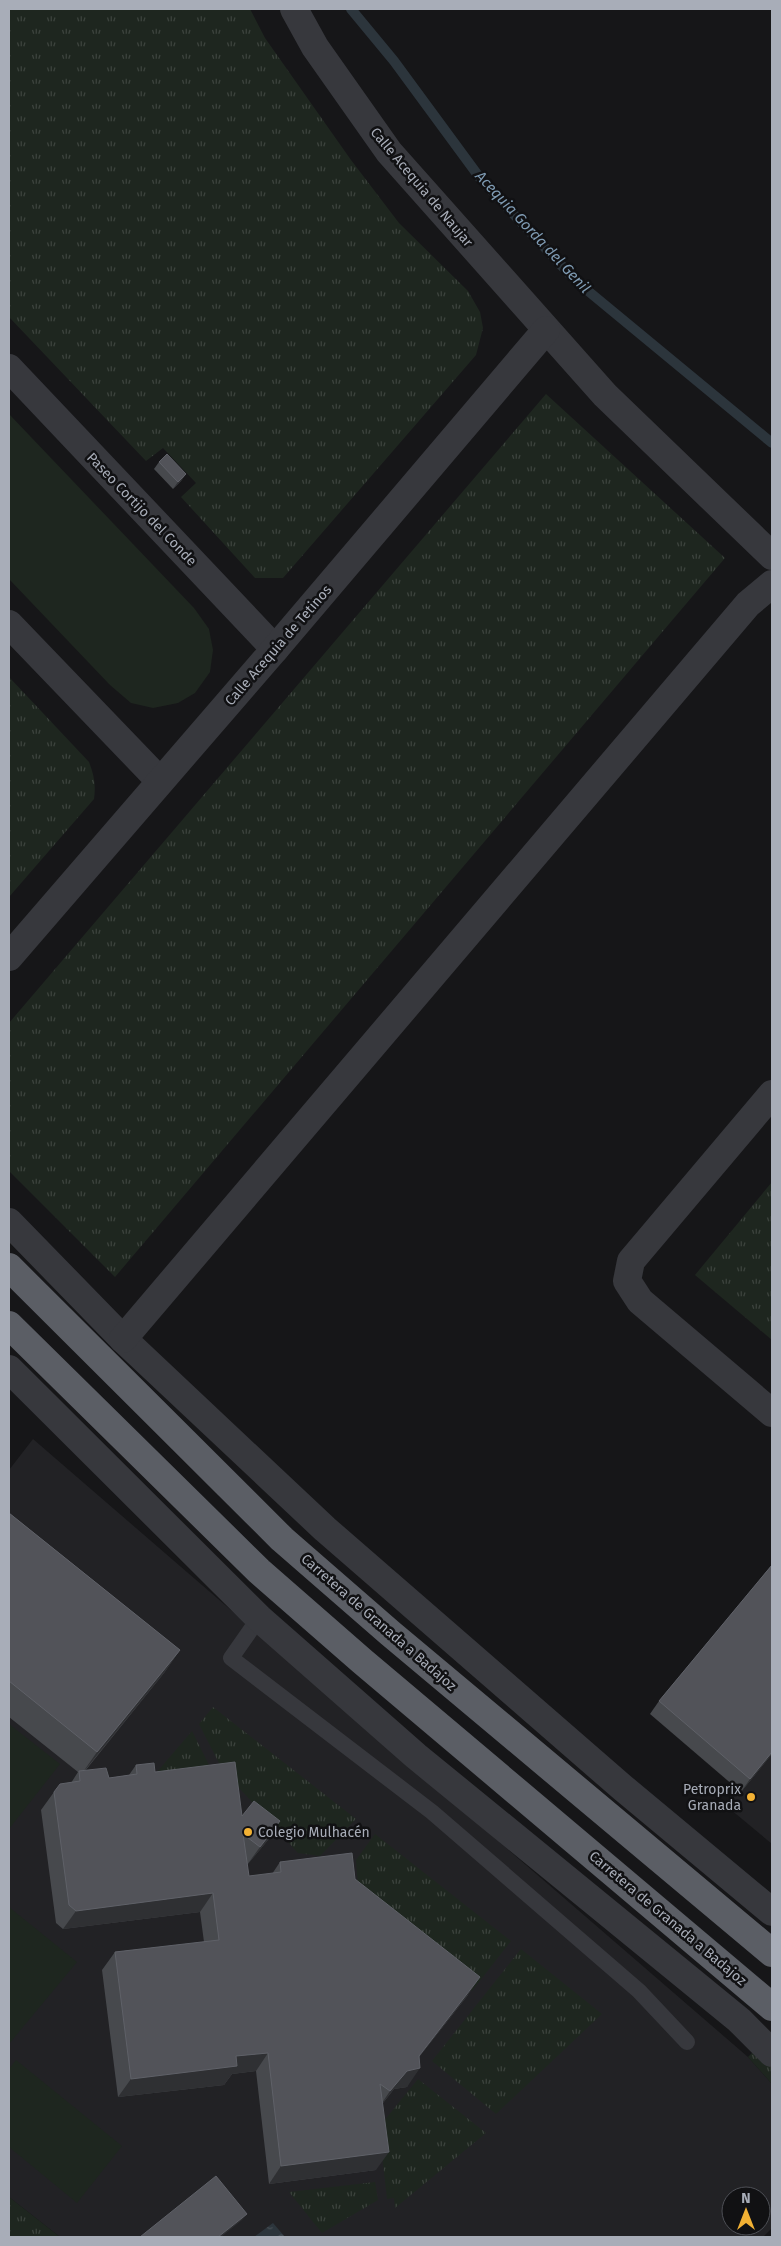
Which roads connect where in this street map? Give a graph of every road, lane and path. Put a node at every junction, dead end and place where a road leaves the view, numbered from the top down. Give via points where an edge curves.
1 (294, 9) edge
2 (546, 330) junction
3 (9, 368) edge
4 (772, 556) edge
5 (772, 584) edge
6 (9, 624) edge
7 (275, 649) junction
8 (160, 781) junction
9 (9, 957) edge
10 (772, 1094) edge
11 (9, 1222) edge
12 (9, 1267) edge
13 (9, 1325) edge
14 (123, 1339) junction
15 (9, 1368) edge
16 (772, 1413) edge
17 (259, 1618) junction
18 (772, 1912) edge
19 (772, 1953) edge
20 (772, 2007) edge
21 (687, 2042) dead end
22 (772, 2053) edge

1 - 2 street, Calle Acequia de Naujar via 315,47 389,152
2 - 4 street, Calle Acequia de Naujar via 605,395
2 - 7 street, Calle Acequia de Tetinos
3 - 7 street, Paseo Cortijo del Conde
5 - 14 street via 748,604
6 - 8 street
7 - 8 street, Calle Acequia de Tetinos
8 - 9 street, Calle Acequia de Tetinos
10 - 16 street via 631,1261 626,1281 640,1301
11 - 14 street
12 - 19 highway, Carretera de Granada a Badajoz via 282,1538 397,1639
13 - 20 highway, Carretera de Granada a Badajoz via 260,1571
14 - 18 street via 324,1529 616,1782
15 - 17 street
17 - 21 lane via 232,1658 432,1812 639,1991
17 - 22 street via 416,1756 738,2020

